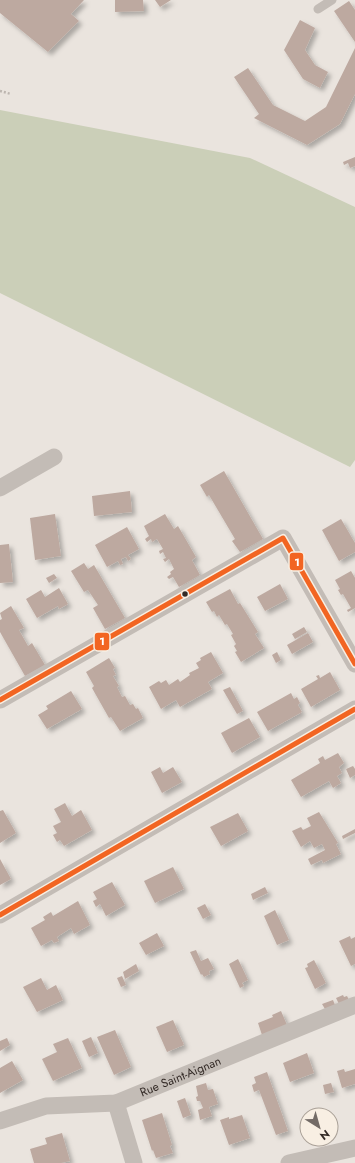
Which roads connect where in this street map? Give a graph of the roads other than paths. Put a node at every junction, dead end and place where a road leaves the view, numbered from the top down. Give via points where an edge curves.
1 (332, 0) edge
2 (318, 9) dead end
3 (54, 457) dead end
4 (0, 488) edge
5 (355, 664) edge
6 (0, 700) edge
7 (355, 709) edge
8 (0, 915) edge
9 (355, 1005) edge
10 (116, 1103) junction
11 (0, 1121) edge
12 (355, 1148) edge
13 (134, 1163) edge
14 (290, 1163) edge

1 - 2 lane
3 - 4 street
5 - 6 street via 283,538
7 - 8 street
9 - 10 street, Rue Saint-Aignan
10 - 11 street, Rue Saint-Aignan via 46,1106
10 - 13 street
12 - 14 street

